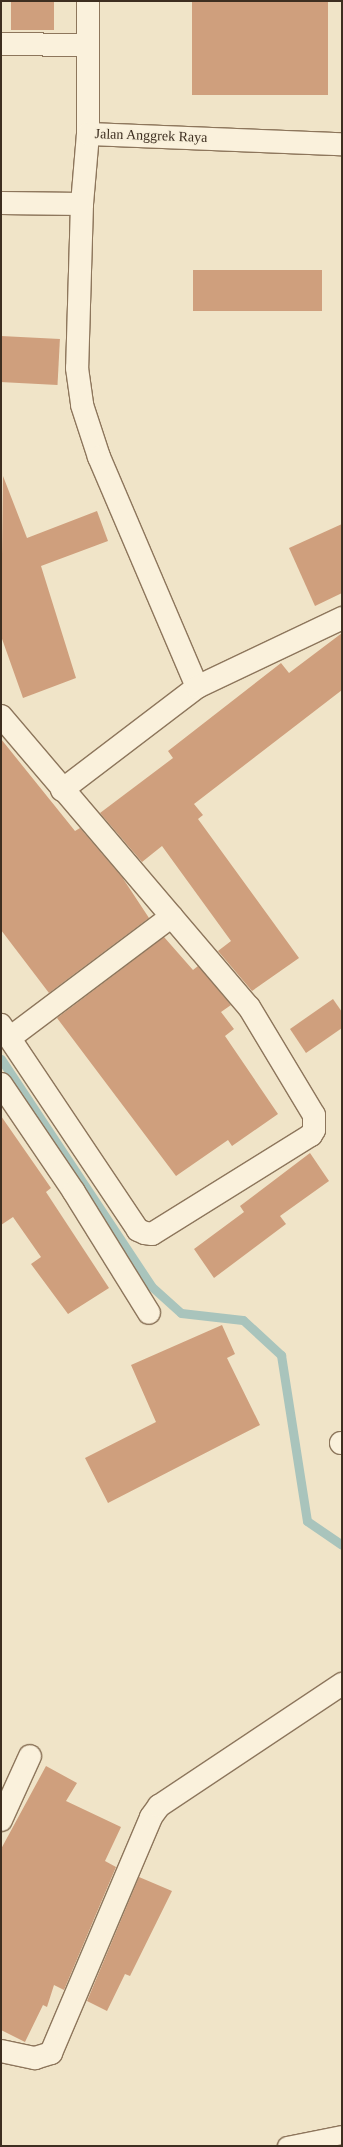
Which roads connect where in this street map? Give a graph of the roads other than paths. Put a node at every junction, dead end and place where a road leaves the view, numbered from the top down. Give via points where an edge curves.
1 (88, 1) edge
2 (1, 44) edge
3 (87, 45) junction
4 (88, 134) junction
5 (342, 144) edge
6 (1, 203) edge
7 (82, 204) junction
8 (342, 618) edge
9 (197, 687) junction
10 (1, 716) edge
11 (62, 790) junction
12 (172, 916) junction
13 (6, 1031) edge
14 (1, 1084) edge
15 (149, 1313) dead end
16 (342, 1684) edge
17 (30, 1756) dead end
18 (1, 1820) edge
19 (1, 2051) edge
20 (342, 2135) edge
21 (287, 2146) edge

1 - 3 street
2 - 3 street
3 - 4 street
4 - 5 street, Jalan Anggrek Raya
4 - 7 street, Jalan Anggrek Raya
6 - 7 street
7 - 9 street, Jalan Anggrek Raya via 77,368 82,405 99,457
8 - 9 street
9 - 11 street
10 - 11 street
11 - 12 street
12 - 13 street
12 - 13 street via 248,1007 314,1115 311,1135 152,1234 145,1233 138,1230
14 - 15 street via 74,1192
16 - 19 street via 159,1806 151,1817 51,2053 35,2058
17 - 18 street
20 - 21 lane

